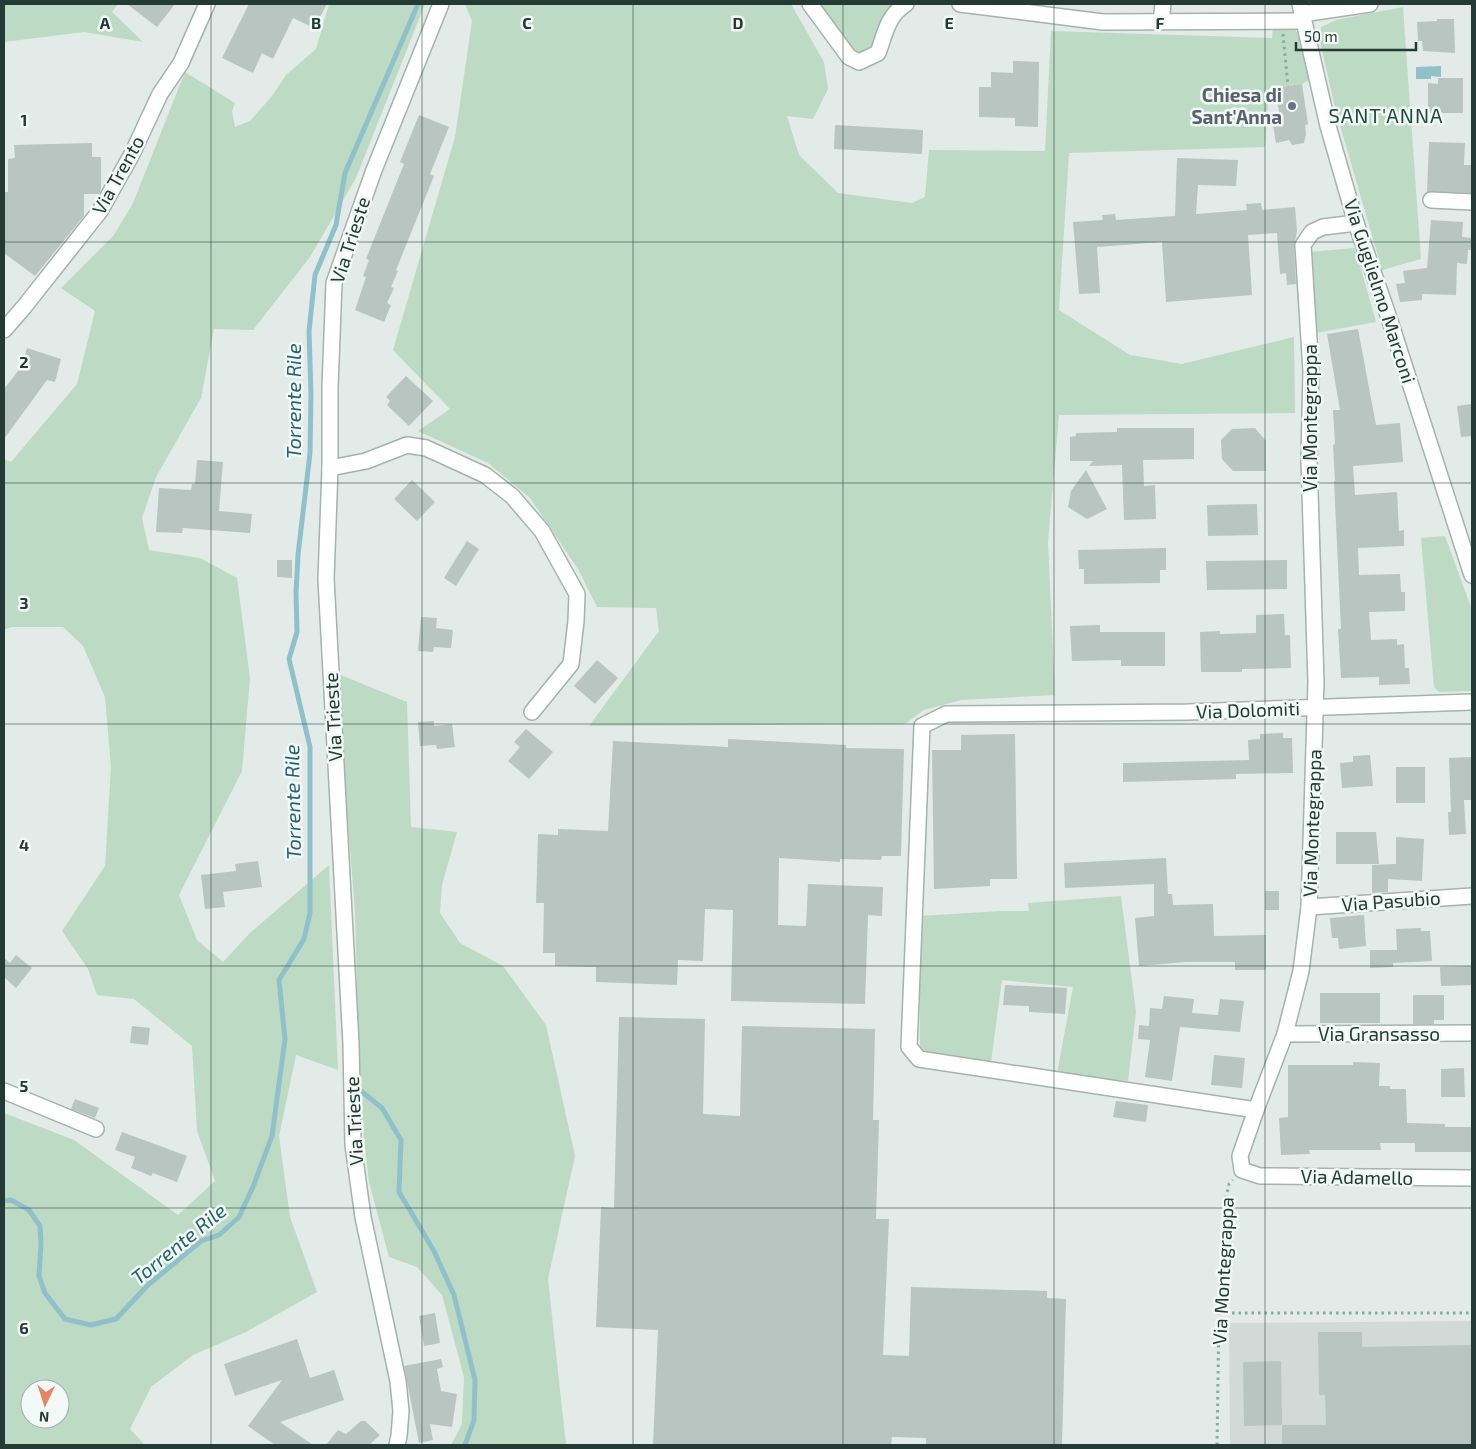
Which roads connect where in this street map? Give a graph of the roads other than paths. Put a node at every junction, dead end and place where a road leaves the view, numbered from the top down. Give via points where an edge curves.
1 (207, 4) edge
2 (441, 4) edge
3 (810, 4) edge
4 (906, 4) edge
5 (960, 4) edge
6 (1163, 4) edge
7 (1370, 4) edge
8 (1028, 8) edge
9 (1302, 13) edge
10 (1161, 22) junction
11 (1431, 200) dead end
12 (1472, 202) edge
13 (1356, 223) junction
14 (4, 330) edge
15 (330, 468) junction
16 (1472, 575) edge
17 (1472, 702) edge
18 (1316, 707) junction
19 (532, 712) dead end
20 (1472, 896) edge
21 (1309, 907) junction
22 (1472, 1033) edge
23 (1285, 1034) junction
24 (4, 1091) edge
25 (1256, 1110) junction
26 (96, 1129) dead end
27 (1242, 1170) joint
28 (1472, 1178) edge
29 (397, 1445) edge

1 - 14 street, Via Trento via 181,63 160,94 100,211
2 - 15 street, Via Trieste via 374,170 334,283
3 - 4 street via 849,57 859,62 878,53 890,18
5 - 8 street
6 - 10 street
7 - 9 street
8 - 10 street via 1103,22
9 - 10 street via 1282,22
9 - 13 street, Via Guglielmo Marconi via 1328,126
11 - 12 street
13 - 16 street, Via Guglielmo Marconi
13 - 18 street, Via Montegrappa via 1323,227 1312,232 1304,245 1311,371 1309,460
15 - 19 street via 366,461 407,445 426,448 485,475 512,496 542,531 577,594 576,621 571,664
15 - 29 street, Via Trieste via 326,579 351,1044 353,1145 363,1217 398,1381 401,1411
17 - 18 street, Via Dolomiti
18 - 21 street, Via Montegrappa
18 - 25 street, Via Dolomiti via 1188,712 946,714 922,726 909,1047 919,1059
20 - 21 street, Via Pasubio
21 - 23 street, Via Montegrappa via 1301,971
22 - 23 street, Via Gransasso
23 - 25 street, Via Montegrappa
24 - 26 street
25 - 27 street, Via Montegrappa via 1240,1156
27 - 28 street, Via Adamello via 1260,1176

